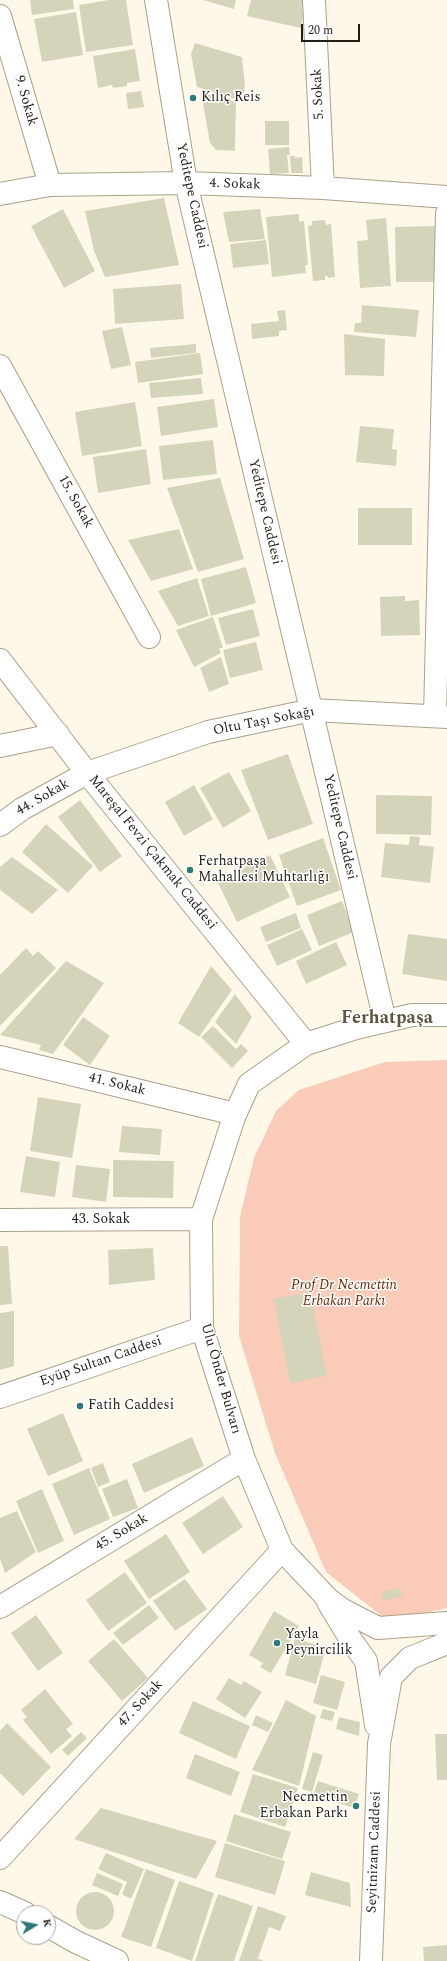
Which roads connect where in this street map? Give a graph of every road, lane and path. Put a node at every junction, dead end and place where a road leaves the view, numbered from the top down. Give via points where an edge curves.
1 (156, 0) edge
2 (314, 0) edge
3 (0, 16) edge
4 (186, 183) junction
5 (50, 185) junction
6 (323, 188) junction
7 (0, 194) edge
8 (447, 197) edge
9 (447, 214) edge
10 (0, 366) edge
11 (149, 637) dead end
12 (0, 660) edge
13 (312, 710) junction
14 (441, 717) edge
15 (58, 734) junction
16 (0, 746) edge
17 (87, 773) junction
18 (0, 825) edge
19 (447, 1015) edge
20 (385, 1021) junction
21 (306, 1044) junction
22 (0, 1057) edge
23 (235, 1114) junction
24 (201, 1219) junction
25 (0, 1220) edge
26 (202, 1328) junction
27 (0, 1397) edge
28 (244, 1459) junction
29 (282, 1550) junction
30 (324, 1595) junction
31 (0, 1607) edge
32 (447, 1623) edge
33 (447, 1643) edge
34 (379, 1744) junction
35 (0, 1858) edge
36 (0, 1902) edge
37 (16, 1909) edge
38 (56, 1931) edge
39 (117, 1961) edge
40 (371, 1961) edge

1 - 4 street, Yeditepe Caddesi
2 - 6 street, 5. Sokak
3 - 5 street, 9. Sokak
4 - 5 street, 4. Sokak
4 - 6 street, 4. Sokak
4 - 13 street, Yeditepe Caddesi
5 - 7 street, 4. Sokak
6 - 8 street, 4. Sokak
9 - 14 street
10 - 11 street, 15. Sokak
12 - 15 street, Mareşal Fevzi Çakmak Caddesi
13 - 14 street, Oltu Taşı Sokağı
13 - 17 street, Oltu Taşı Sokağı via 208,732
13 - 20 street, Yeditepe Caddesi
15 - 16 street
15 - 17 street, Mareşal Fevzi Çakmak Caddesi
17 - 18 street, 44. Sokak via 22,809
17 - 21 street, Mareşal Fevzi Çakmak Caddesi
19 - 20 street, Ulu Önder Bulvarı via 412,1015
20 - 21 street, Ulu Önder Bulvarı
21 - 23 street, Ulu Önder Bulvarı via 249,1084
22 - 23 street, 41. Sokak
23 - 24 street, Ulu Önder Bulvarı
24 - 25 street, 43. Sokak
24 - 26 street, Ulu Önder Bulvarı
26 - 27 street, Eyüp Sultan Caddesi
26 - 28 street, Ulu Önder Bulvarı
28 - 29 street, Ulu Önder Bulvarı
28 - 31 street, 45. Sokak
29 - 30 street, Ulu Önder Bulvarı
29 - 35 street, 47. Sokak
30 - 32 street, Ulu Önder Bulvarı via 343,1610 378,1628
30 - 34 street via 366,1661
33 - 34 street via 410,1658 391,1677
34 - 40 street, Seyitnizam Caddesi
36 - 37 street
38 - 39 street

